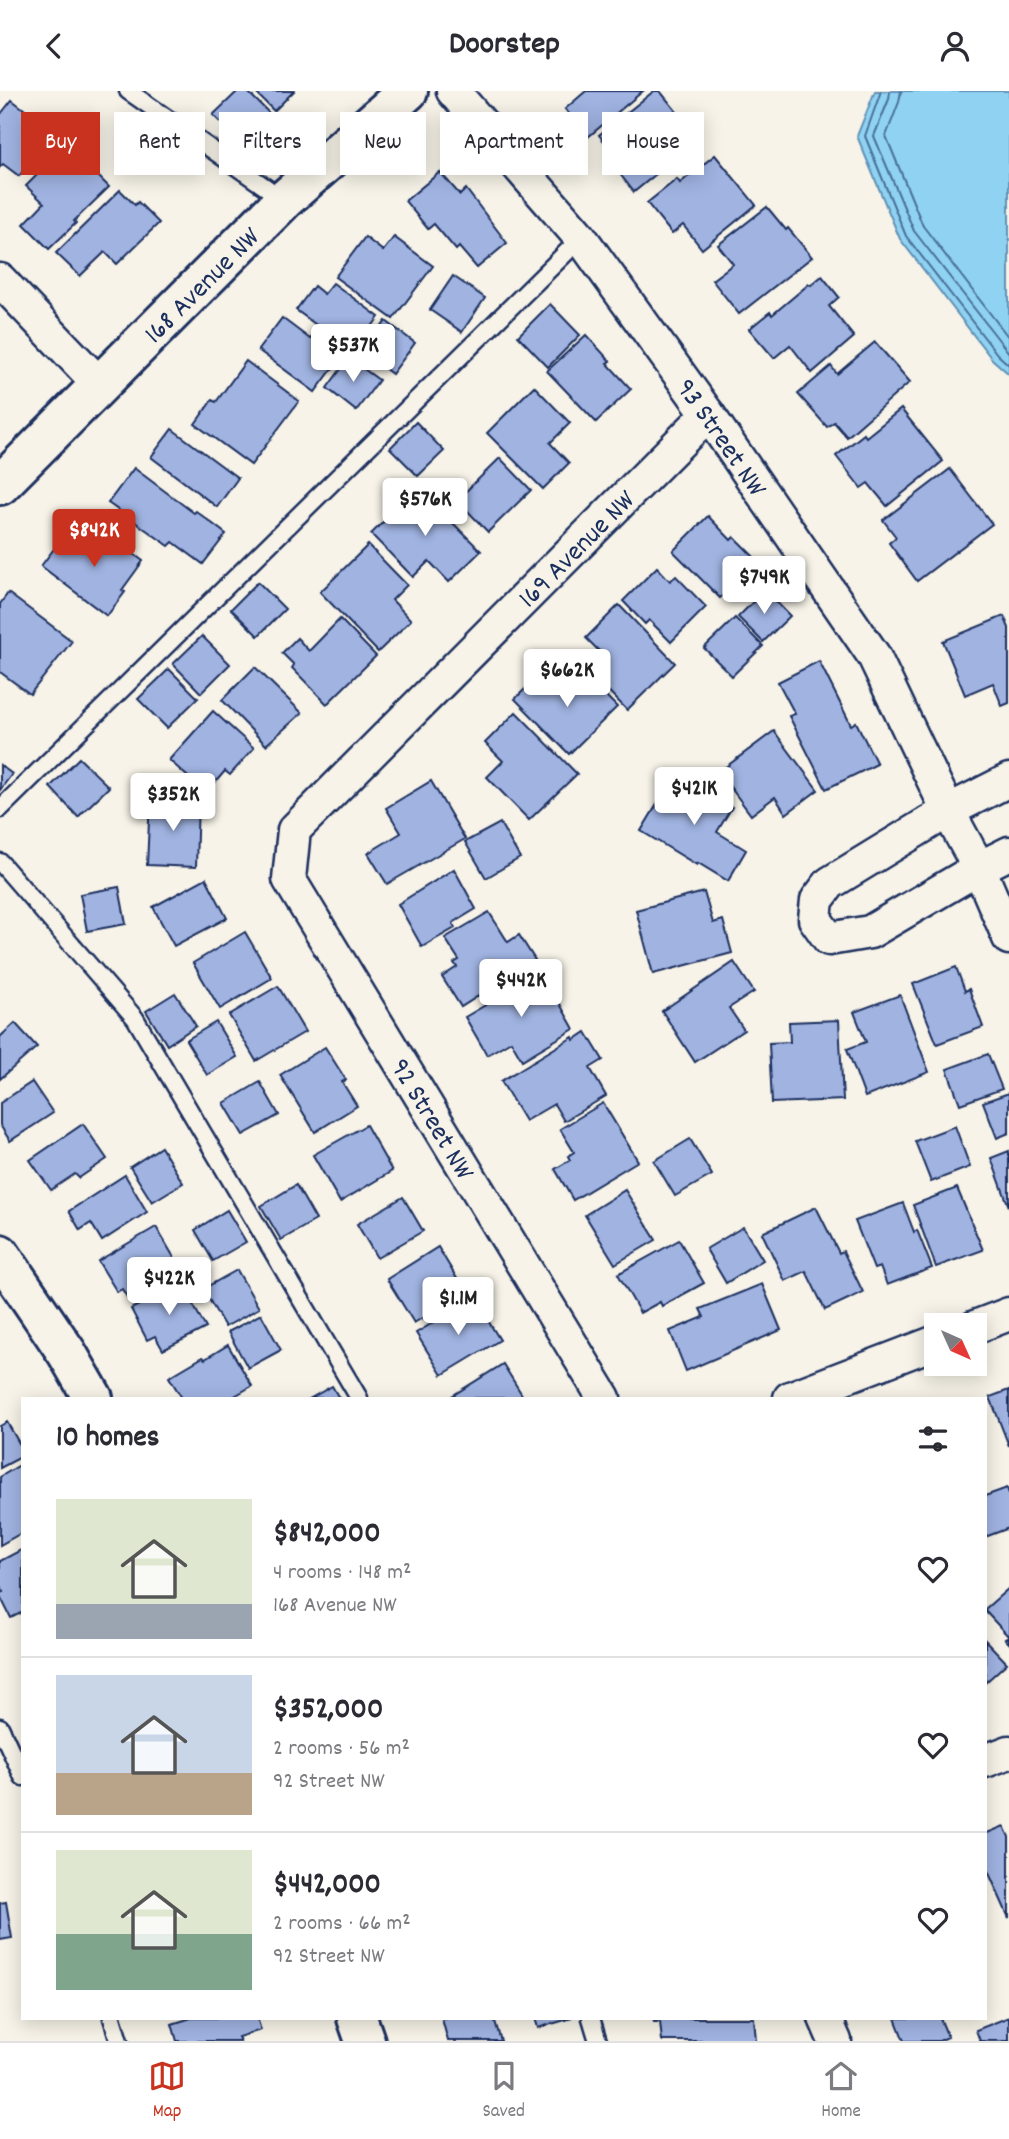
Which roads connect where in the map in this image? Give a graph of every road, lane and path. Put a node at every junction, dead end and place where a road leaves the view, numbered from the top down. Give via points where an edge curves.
1 (128, 91) edge
2 (408, 91) edge
3 (453, 91) edge
4 (284, 200) junction
5 (581, 238) junction
6 (0, 280) edge
7 (100, 385) junction
8 (708, 415) junction
9 (0, 485) edge
10 (1009, 780) edge
11 (0, 809) edge
12 (948, 811) junction
13 (294, 830) joint
14 (1009, 853) edge
15 (0, 862) edge
16 (979, 868) junction
17 (1009, 938) edge
18 (0, 1254) edge
19 (1009, 1314) edge
20 (987, 1322) edge
21 (924, 1347) edge
22 (92, 1397) edge
23 (358, 1397) edge
24 (603, 1397) edge
25 (793, 1397) edge
26 (0, 1727) edge
27 (1009, 1752) edge
28 (987, 1760) edge
29 (21, 1773) edge
30 (112, 2020) edge
31 (358, 2020) edge
32 (592, 2020) edge
33 (826, 2020) edge
34 (119, 2041) edge
35 (365, 2041) edge
36 (598, 2041) edge
37 (835, 2041) edge

1 - 4 lane
2 - 4 street, 168 Avenue NW
3 - 5 street, 93 Street NW
4 - 7 street, 168 Avenue NW
5 - 8 street, 93 Street NW
5 - 11 lane
6 - 7 street
7 - 9 street, 168 Avenue NW
8 - 12 street, 93 Street NW via 874,656
8 - 13 street, 169 Avenue NW
10 - 12 street
12 - 16 street, 93 Street NW
12 - 16 street via 830,883 817,900 815,919 829,939 870,932
13 - 24 street, 92 Street NW via 289,879
14 - 16 street
15 - 23 lane via 135,1018
16 - 17 street, 93 Street NW
18 - 22 street
19 - 20 street
21 - 25 street
26 - 29 lane
27 - 28 street
30 - 34 lane
31 - 35 street
32 - 36 lane
33 - 37 street

